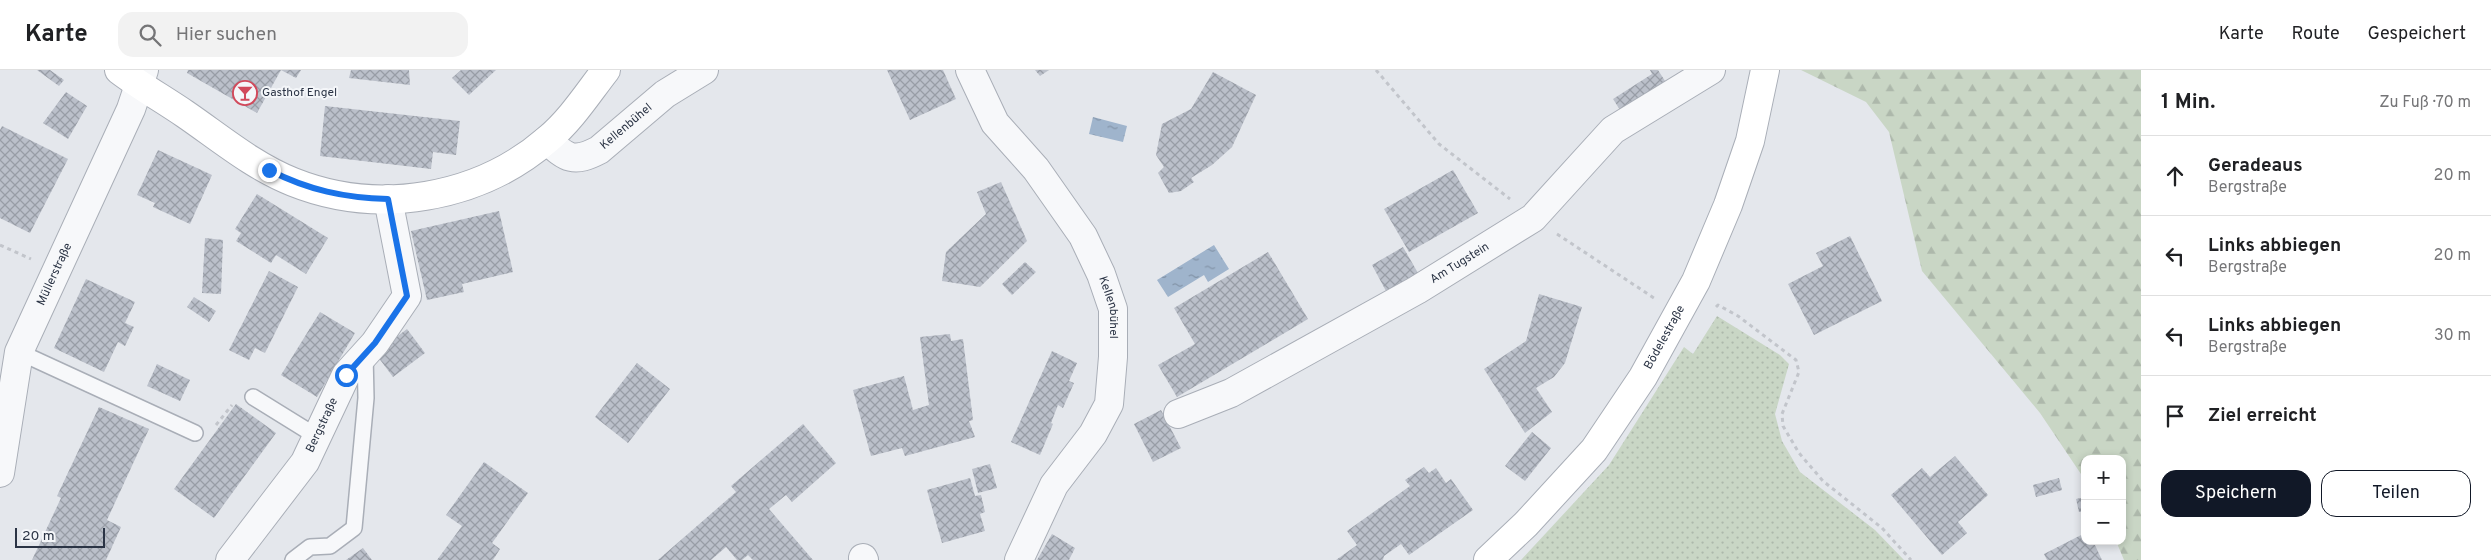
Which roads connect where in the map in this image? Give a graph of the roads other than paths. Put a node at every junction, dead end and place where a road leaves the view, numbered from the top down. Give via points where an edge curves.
1 (606, 70) edge
2 (704, 70) edge
3 (970, 70) edge
4 (1711, 70) edge
5 (1765, 70) edge
6 (134, 75) edge
7 (548, 140) junction
8 (388, 199) junction
9 (20, 352) junction
10 (365, 354) junction
11 (253, 397) road end
12 (1178, 414) dead end
13 (195, 433) road end
14 (316, 436) junction
15 (0, 473) edge
16 (230, 560) edge
17 (293, 560) edge
18 (1019, 560) edge
19 (1488, 560) edge

1 - 7 main road
2 - 7 street, Kellenbühel via 665,94 588,156 575,159 562,154
3 - 18 street, Kellenbühel via 995,123 1036,169 1083,236 1113,310 1109,404 1093,434 1054,484
4 - 12 street, Am Tugstein via 1613,130 1533,218 1417,290 1231,393
5 - 19 main road, Bödelestraße via 1750,141 1728,205 1696,281 1643,377 1594,450
6 - 8 main road via 232,149 291,181 345,196
6 - 9 street, Müllerstraße via 131,108
7 - 8 main road via 507,168 474,184 431,196
8 - 10 street, Bergstraße via 407,296
9 - 13 lane
9 - 15 street, Müllerstraße
10 - 14 street, Bergstraße via 346,375
10 - 17 lane via 366,398 354,528 330,546 310,547
11 - 14 lane
14 - 16 street, Bergstraße via 305,462

